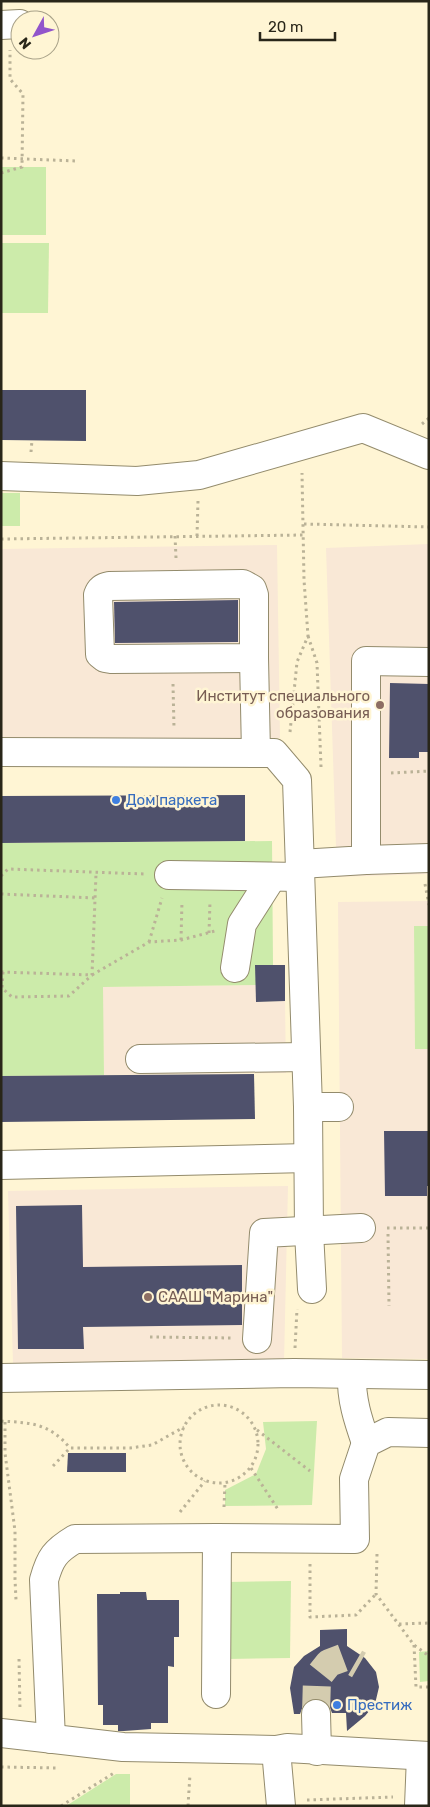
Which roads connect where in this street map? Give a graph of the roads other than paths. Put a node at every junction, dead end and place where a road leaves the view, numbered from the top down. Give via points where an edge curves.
1 (429, 455) edge
2 (1, 476) edge
3 (254, 658) junction
4 (429, 662) edge
5 (1, 752) edge
6 (256, 753) junction
7 (366, 860) junction
8 (300, 871) junction
9 (427, 871) edge
10 (176, 875) road end
11 (272, 876) junction
12 (235, 968) dead end
13 (306, 1057) junction
14 (140, 1059) dead end
15 (308, 1107) junction
16 (339, 1107) dead end
17 (308, 1158) junction
18 (1, 1166) edge
19 (361, 1228) road end
20 (309, 1232) junction
21 (305, 1296) road end
22 (257, 1339) road end
23 (352, 1375) junction
24 (429, 1375) edge
25 (1, 1378) edge
26 (429, 1433) edge
27 (366, 1443) junction
28 (217, 1538) junction
29 (216, 1694) dead end
30 (316, 1714) tunnel mouth
31 (1, 1733) edge
32 (51, 1738) junction
33 (276, 1750) junction
34 (317, 1751) junction
35 (425, 1756) edge
36 (419, 1801) edge
37 (293, 1803) edge

1 - 2 lane via 363,428 199,475 137,481
3 - 3 lane via 254,595 247,585 109,586 98,594 100,654 105,658
3 - 6 lane
4 - 7 lane via 366,661
5 - 6 lane
6 - 8 lane via 274,753 297,780
7 - 8 lane
7 - 9 lane
8 - 11 lane
8 - 13 lane
10 - 11 lane
11 - 12 lane via 242,924
13 - 14 lane
13 - 15 lane
15 - 16 lane
15 - 17 lane
17 - 18 lane
17 - 20 lane
19 - 20 lane
20 - 21 lane
20 - 22 lane via 264,1233
23 - 24 lane
23 - 25 lane
23 - 27 lane via 356,1416
26 - 27 lane via 388,1432
27 - 28 lane via 354,1479 355,1539
28 - 29 lane
28 - 32 lane via 74,1539 58,1549 44,1580
30 - 34 lane
31 - 32 lane
32 - 33 lane via 123,1747
33 - 34 lane
33 - 37 lane
34 - 35 lane
35 - 36 lane

